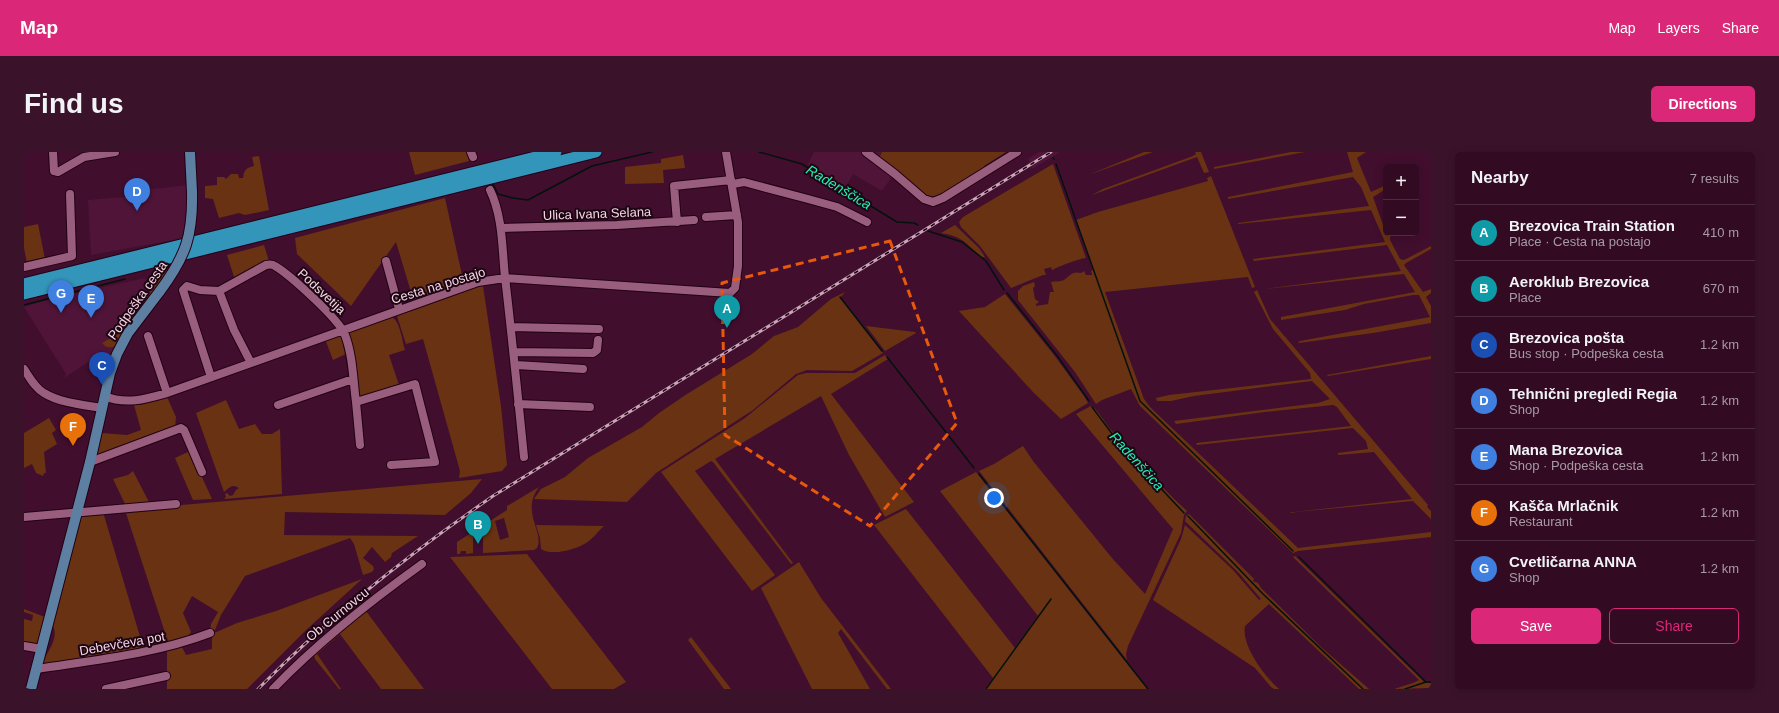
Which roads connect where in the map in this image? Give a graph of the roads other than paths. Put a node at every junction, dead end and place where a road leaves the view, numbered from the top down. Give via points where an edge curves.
1 (53, 152) edge
2 (115, 152) edge
3 (190, 152) edge
4 (556, 152) edge
5 (596, 152) edge
6 (726, 152) edge
7 (866, 152) edge
8 (1017, 152) edge
9 (732, 182) junction
10 (490, 190) dead end
11 (70, 194) dead end
12 (737, 215) junction
13 (706, 216) dead end
14 (694, 220) dead end
15 (678, 222) junction
16 (867, 222) dead end
17 (501, 228) junction
18 (386, 261) dead end
19 (24, 267) edge
20 (505, 278) junction
21 (24, 284) edge
22 (219, 292) junction
23 (24, 294) edge
24 (399, 309) junction
25 (511, 326) junction
26 (599, 329) dead end
27 (343, 330) junction
28 (148, 336) dead end
29 (598, 340) dead end
30 (514, 352) junction
31 (251, 363) junction
32 (516, 365) junction
33 (583, 368) dead end
34 (24, 369) edge
35 (211, 377) junction
36 (353, 379) junction
37 (167, 393) junction
38 (104, 396) junction
39 (356, 402) junction
40 (518, 404) junction
41 (278, 405) dead end
42 (590, 407) dead end
43 (102, 408) junction
44 (360, 445) dead end
45 (524, 457) dead end
46 (90, 462) junction
47 (391, 465) dead end
48 (202, 472) dead end
49 (176, 504) dead end
50 (77, 512) junction
51 (24, 518) edge
52 (422, 564) dead end
53 (210, 633) dead end
54 (24, 646) edge
55 (42, 649) junction
56 (37, 669) junction
57 (166, 676) dead end
58 (24, 688) edge
59 (30, 689) edge
60 (106, 689) edge
61 (273, 689) edge

1 - 2 street via 54,171 58,172 84,157
3 - 38 main road, Podpeška cesta, bridge via 192,219 185,250 175,271 121,344
4 - 21 highway
5 - 23 highway
6 - 9 street
7 - 8 street via 924,199 937,201
9 - 12 street
9 - 15 street via 674,186
9 - 16 street via 744,182 837,207
10 - 17 street
11 - 19 street via 72,256
12 - 13 street
12 - 20 street, Cesta na postajo via 738,266 736,288 730,293
14 - 15 street, Ulica Ivana Selana
15 - 17 street, Ulica Ivana Selana
17 - 20 street
18 - 24 street
20 - 24 street, Cesta na postajo via 478,282
20 - 25 street
22 - 27 street, Podsvetija via 266,264 274,265 336,319
22 - 31 street
22 - 35 street via 187,286 183,290
24 - 27 street, Cesta na postajo
25 - 26 street
25 - 30 street
27 - 31 street, Cesta na postajo
27 - 36 street, Podsvetija via 349,349
28 - 37 street
29 - 30 street via 597,350 593,354
30 - 32 street
31 - 35 street, Cesta na postajo
32 - 33 street
32 - 40 street
34 - 43 street via 35,386 44,393 66,401
35 - 37 street, Cesta na postajo
36 - 39 street, Podsvetija
36 - 41 street
37 - 38 street, Cesta na postajo via 135,401
38 - 43 main road, Podpeška cesta
39 - 44 street, Podsvetija
39 - 47 street via 414,384 435,462
40 - 42 street
40 - 45 street
43 - 46 main road, Podpeška cesta
46 - 48 street via 181,428
46 - 50 main road, Podpeška cesta
49 - 50 street
50 - 51 street
50 - 55 main road, Podpeška cesta
52 - 61 street, Ob Curnovcu via 310,652
53 - 56 street, Debevčeva pot via 169,647 126,656
54 - 55 street
55 - 56 main road, Podpeška cesta
56 - 59 main road, Podpeška cesta
57 - 60 street
58 - 59 street

